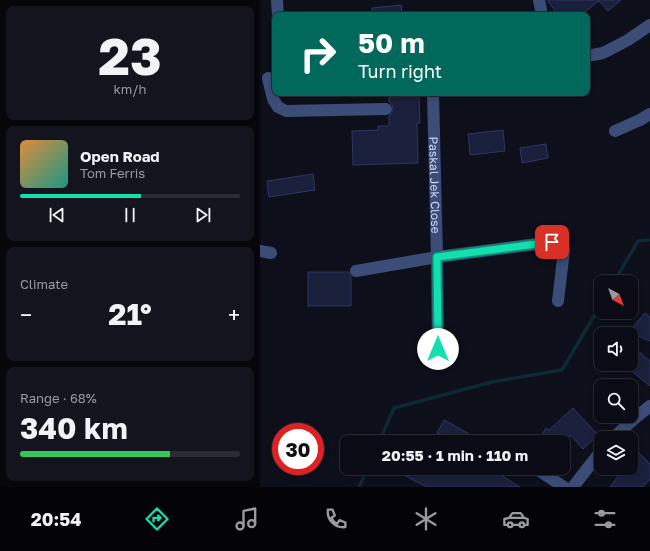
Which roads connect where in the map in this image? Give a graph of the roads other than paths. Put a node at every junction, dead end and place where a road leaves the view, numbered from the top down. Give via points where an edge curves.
1 (277, 0) edge
2 (539, 0) edge
3 (278, 12) edge
4 (541, 12) edge
5 (650, 25) edge
6 (590, 55) edge
7 (268, 78) edge
8 (272, 95) edge
9 (272, 96) edge
10 (433, 96) edge
11 (386, 109) dead end
12 (650, 114) edge
13 (615, 131) dead end
14 (437, 257) junction
15 (356, 271) dead end
16 (558, 301) dead end
17 (438, 349) dead end
18 (650, 406) edge
19 (620, 431) edge
20 (594, 460) edge
21 (546, 475) edge
22 (564, 487) edge
23 (573, 487) edge

1 - 3 street
2 - 4 street
5 - 6 street via 603,53
7 - 8 street
9 - 11 street via 278,107 286,112
10 - 14 street, Paskal Jek Close
12 - 13 street
14 - 15 street
14 - 16 street via 552,242 564,250
14 - 17 street, Paskal Jek Close
18 - 19 street
20 - 23 street
21 - 22 street

